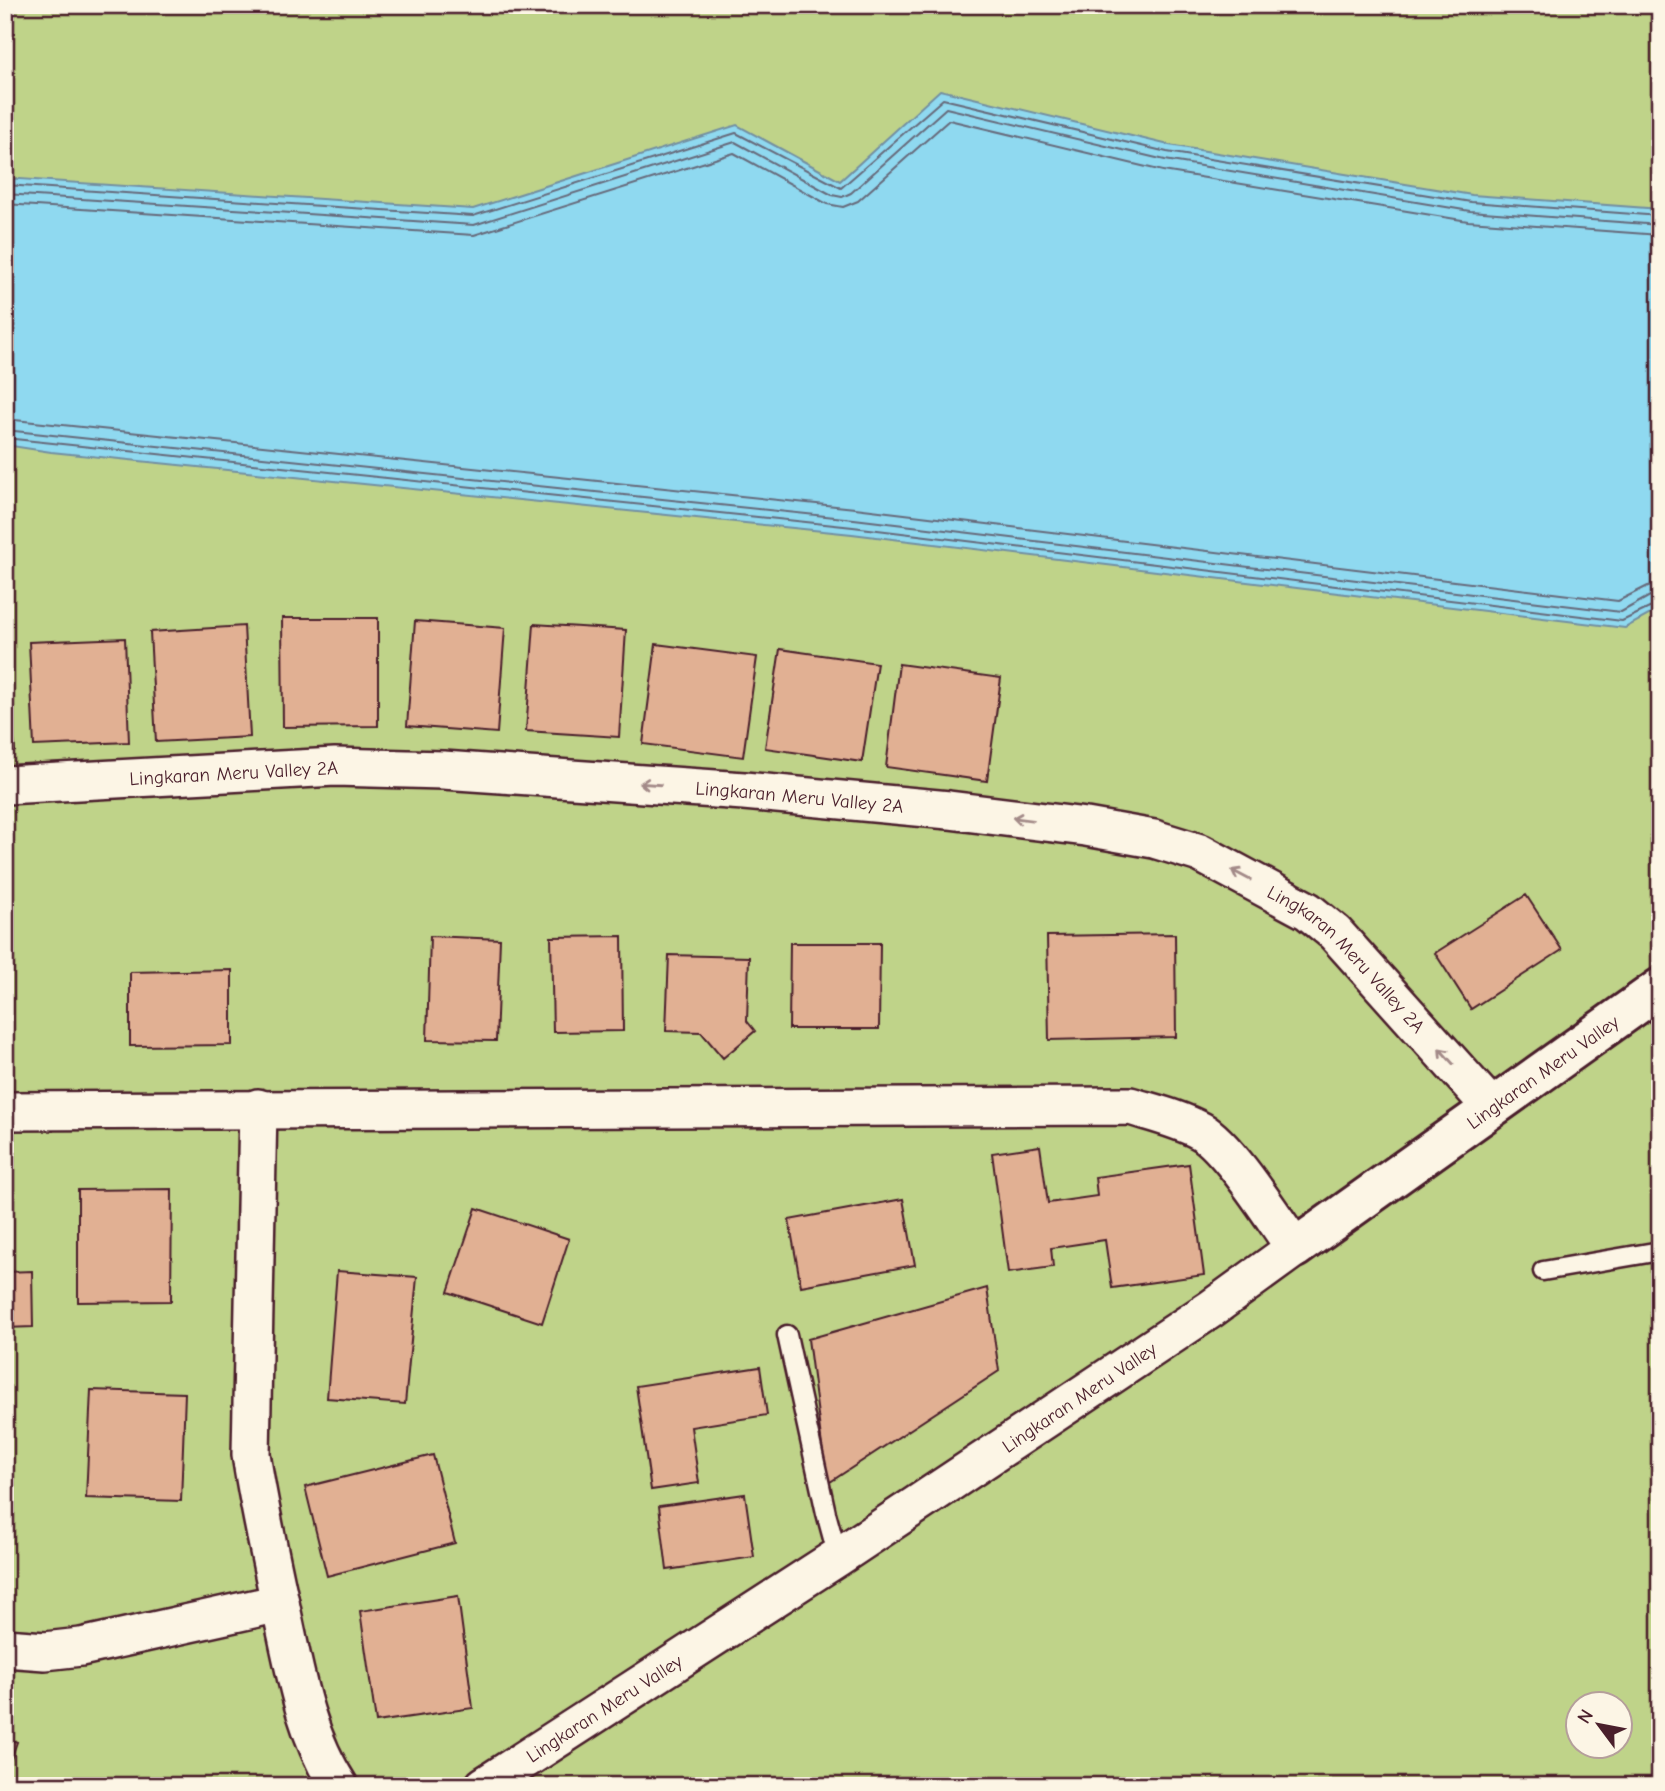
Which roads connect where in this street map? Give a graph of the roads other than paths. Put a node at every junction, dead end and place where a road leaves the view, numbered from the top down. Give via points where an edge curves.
1 (5, 785) edge
2 (1660, 988) edge
3 (1491, 1107) junction
4 (258, 1108) junction
5 (5, 1111) edge
6 (1295, 1248) junction
7 (1660, 1251) edge
8 (1543, 1271) dead end
9 (788, 1335) dead end
10 (838, 1557) junction
11 (280, 1603) junction
12 (5, 1647) edge
13 (339, 1786) edge
14 (484, 1786) edge

3 -> 1 street, Lingkaran Meru Valley 2A via 1326,925 1200,853 1154,839 936,809 443,770 335,768
2 - 3 street, Lingkaran Meru Valley
3 - 6 street, Lingkaran Meru Valley
4 - 5 street
4 - 6 street via 1130,1106 1202,1131 1236,1168
4 - 11 street via 251,1454
6 - 10 street, Lingkaran Meru Valley
7 - 8 lane
9 - 10 lane
10 - 14 street, Lingkaran Meru Valley
11 - 12 street via 81,1647 45,1651
11 - 13 street via 304,1708

